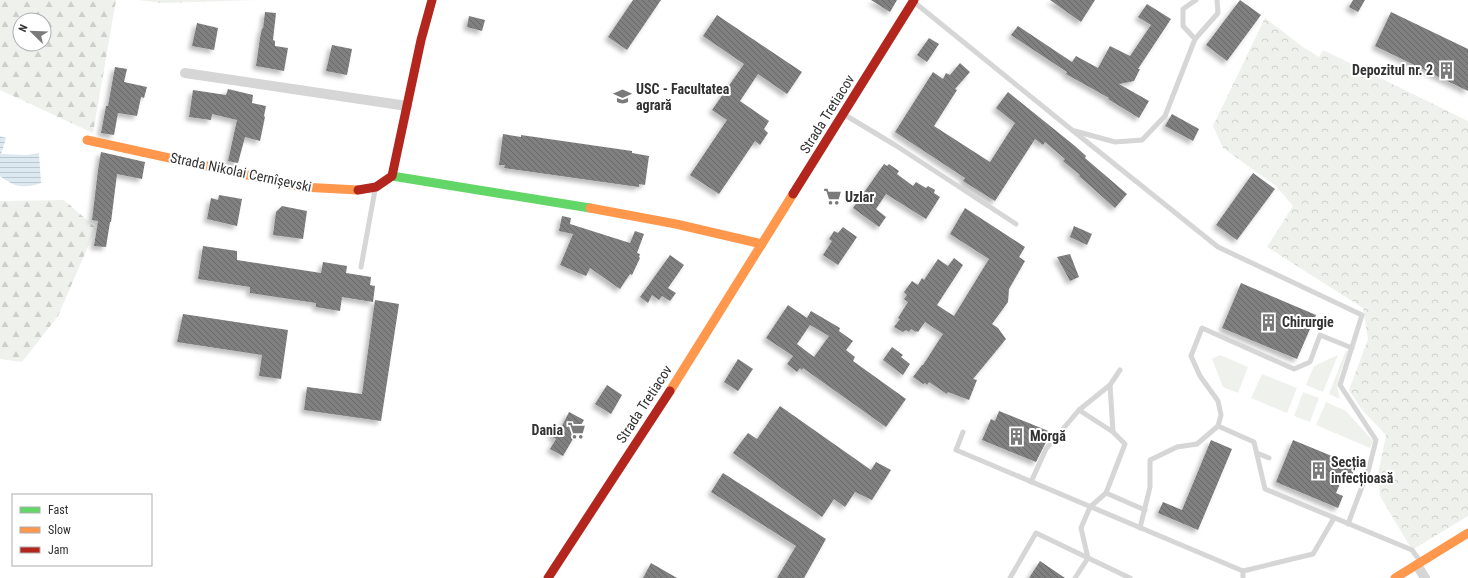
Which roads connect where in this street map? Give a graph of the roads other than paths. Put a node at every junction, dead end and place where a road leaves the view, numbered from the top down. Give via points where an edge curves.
1 (432, 0) edge
2 (913, 0) edge
3 (1196, 0) edge
4 (1217, 0) edge
5 (1196, 39) junction
6 (185, 73) dead end
7 (407, 106) junction
8 (844, 114) junction
9 (1072, 130) junction
10 (87, 140) dead end
11 (392, 176) junction
12 (376, 187) junction
13 (1016, 224) dead end
14 (762, 244) junction
15 (362, 267) dead end
16 (1352, 348) junction
17 (1120, 370) dead end
18 (1110, 385) junction
19 (1079, 410) junction
20 (1218, 426) junction
21 (963, 432) dead end
22 (1112, 432) junction
23 (1257, 453) junction
24 (1269, 458) dead end
25 (1031, 482) junction
26 (1106, 494) junction
27 (1090, 507) junction
28 (1145, 510) junction
29 (1334, 518) junction
30 (1348, 524) junction
31 (1140, 528) junction
32 (1468, 533) edge
33 (1088, 558) junction
34 (1419, 564) junction
35 (1243, 571) junction
36 (548, 578) edge
37 (1010, 578) edge
38 (1075, 578) edge
39 (1130, 578) edge
40 (1243, 578) edge
41 (1395, 578) edge
42 (1425, 578) edge

1 - 7 street via 420,40
2 - 8 street, Strada Tretiacov
2 - 9 lane
3 - 5 lane via 1183,9 1183,26
4 - 5 lane via 1218,13
5 - 9 lane via 1165,116 1142,140 1115,142
6 - 7 street
7 - 11 street
8 - 13 lane
8 - 14 street, Strada Tretiacov
9 - 16 lane via 1218,247 1362,315
10 - 12 street, Strada Nikolai Cernîșevski via 302,188 355,190
11 - 12 street, Strada Nikolai Cernîșevski
11 - 14 street via 582,206
12 - 15 lane
14 - 36 street, Strada Tretiacov
16 - 20 lane via 1320,335 1310,362 1294,369 1202,328 1191,356 1200,376 1218,401 1221,415
16 - 30 lane via 1340,385 1376,440 1369,468
17 - 18 lane
18 - 19 lane
18 - 22 lane
19 - 22 lane
19 - 25 lane via 1046,449
20 - 23 lane via 1254,442
20 - 28 lane via 1197,444 1177,447 1150,460 1150,487
21 - 25 lane via 956,450
22 - 26 lane via 1125,444
23 - 24 lane
23 - 29 lane via 1265,489
25 - 27 lane
26 - 27 lane
26 - 28 lane
27 - 31 lane
27 - 33 lane via 1081,528
28 - 31 lane
29 - 30 lane
29 - 35 lane via 1313,554
30 - 34 lane via 1412,550
31 - 35 lane
32 - 34 street
33 - 37 lane via 1036,533
33 - 38 lane
33 - 39 lane
34 - 41 street
34 - 42 street
35 - 40 lane

